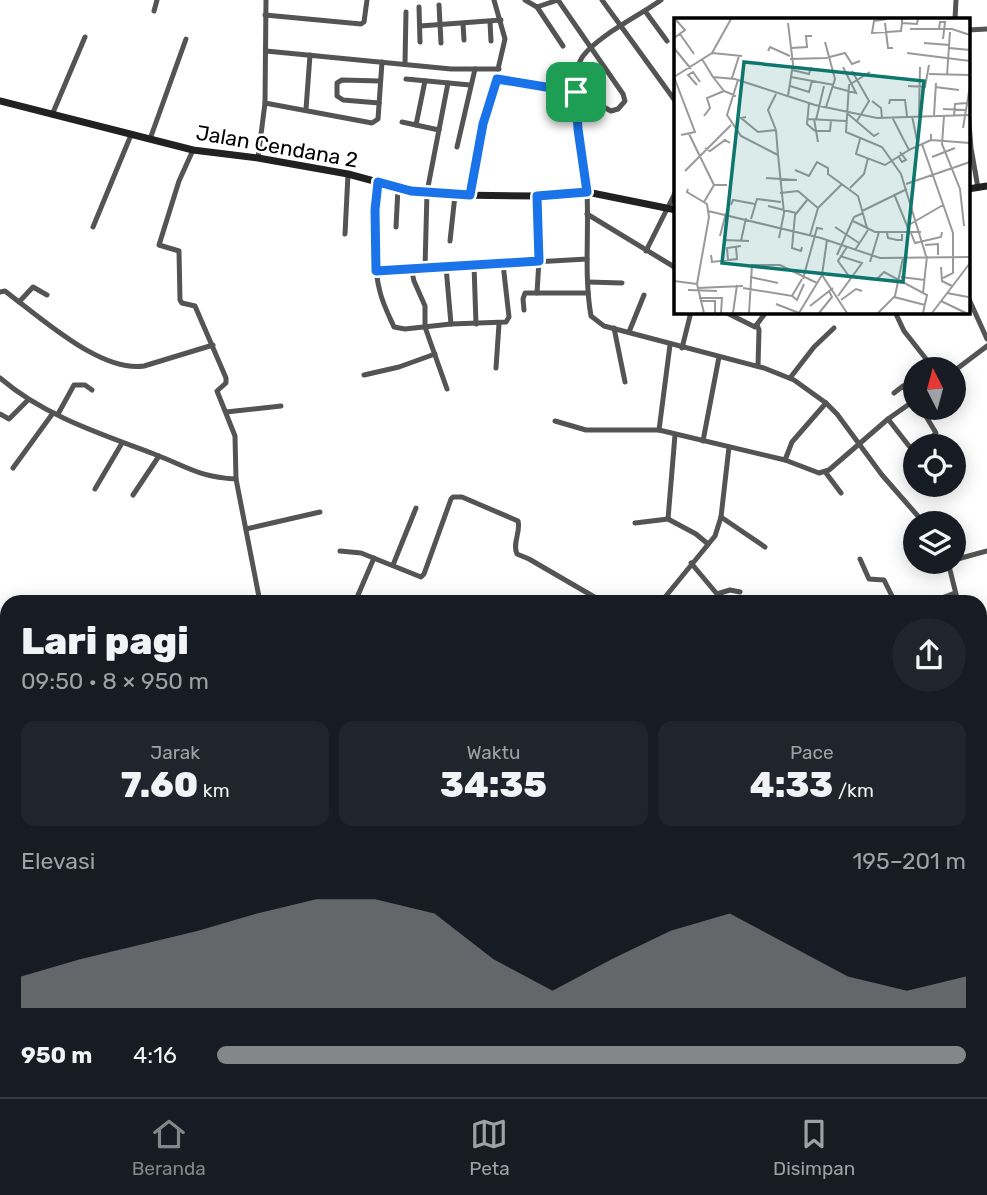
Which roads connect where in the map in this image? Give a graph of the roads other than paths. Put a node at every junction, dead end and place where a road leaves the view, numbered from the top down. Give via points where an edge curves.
1 (157, 0) edge
2 (266, 0) edge
3 (367, 0) edge
4 (494, 0) edge
5 (525, 0) edge
6 (558, 0) edge
7 (602, 0) edge
8 (661, 0) edge
9 (956, 0) edge
10 (439, 5) dead end
11 (419, 7) dead end
12 (537, 8) junction
13 (154, 11) dead end
14 (645, 11) junction
15 (406, 12) dead end
16 (265, 15) junction
17 (955, 18) edge
18 (500, 20) junction
19 (490, 22) junction
20 (463, 23) junction
21 (439, 24) junction
22 (420, 26) junction
23 (620, 26) junction
24 (85, 37) dead end
25 (186, 39) dead end
26 (464, 40) dead end
27 (491, 41) dead end
28 (667, 41) dead end
29 (420, 42) dead end
30 (441, 43) dead end
31 (562, 46) dead end
32 (590, 48) junction
33 (266, 51) junction
34 (310, 55) junction
35 (382, 62) junction
36 (405, 63) junction
37 (475, 69) junction
38 (499, 69) junction
39 (406, 79) dead end
40 (497, 79) junction
41 (380, 81) junction
42 (425, 81) junction
43 (448, 83) junction
44 (470, 85) junction
45 (576, 92) junction
46 (674, 99) edge
47 (0, 101) edge
48 (265, 103) junction
49 (379, 103) junction
50 (306, 109) junction
51 (52, 115) junction
52 (401, 122) dead end
53 (416, 125) junction
54 (970, 126) edge
55 (439, 130) junction
56 (131, 135) junction
57 (150, 139) junction
58 (457, 147) dead end
59 (193, 150) junction
60 (258, 158) junction
61 (348, 174) junction
62 (378, 182) junction
63 (987, 186) edge
64 (398, 188) junction
65 (978, 188) junction
66 (970, 189) edge
67 (426, 192) junction
68 (587, 192) junction
69 (456, 195) junction
70 (470, 195) junction
71 (537, 196) junction
72 (671, 210) edge
73 (587, 214) junction
74 (93, 227) dead end
75 (397, 227) dead end
76 (345, 234) dead end
77 (450, 241) dead end
78 (646, 251) junction
79 (587, 259) junction
80 (539, 261) junction
81 (503, 264) junction
82 (474, 265) junction
83 (446, 267) junction
84 (674, 267) edge
85 (411, 268) junction
86 (425, 268) junction
87 (376, 271) junction
88 (588, 282) junction
89 (622, 283) dead end
90 (0, 292) edge
91 (537, 293) junction
92 (588, 293) junction
93 (47, 295) dead end
94 (644, 296) dead end
95 (970, 301) edge
96 (19, 302) junction
97 (524, 310) dead end
98 (691, 313) edge
99 (727, 313) edge
100 (765, 313) edge
101 (895, 313) edge
102 (451, 324) junction
103 (477, 324) junction
104 (499, 324) junction
105 (757, 325) junction
106 (425, 327) junction
107 (614, 328) junction
108 (834, 328) dead end
109 (629, 332) junction
110 (987, 339) edge
111 (213, 345) junction
112 (670, 345) junction
113 (987, 346) edge
114 (682, 348) junction
115 (435, 354) junction
116 (719, 357) junction
117 (925, 357) edge
118 (966, 362) edge
119 (758, 366) junction
120 (496, 368) dead end
121 (364, 375) dead end
122 (0, 378) edge
123 (790, 378) junction
124 (625, 382) dead end
125 (447, 389) dead end
126 (92, 390) dead end
127 (894, 393) dead end
128 (27, 401) junction
129 (826, 403) junction
130 (281, 406) dead end
131 (226, 412) junction
132 (0, 414) edge
133 (56, 414) junction
134 (888, 419) junction
135 (555, 421) dead end
136 (659, 430) junction
137 (676, 435) junction
138 (903, 438) edge
139 (703, 441) junction
140 (122, 443) junction
141 (860, 444) junction
142 (729, 447) junction
143 (159, 456) junction
144 (785, 460) junction
145 (13, 468) dead end
146 (826, 472) junction
147 (236, 480) junction
148 (95, 489) dead end
149 (841, 493) dead end
150 (133, 495) dead end
151 (416, 508) dead end
152 (916, 511) edge
153 (320, 512) dead end
154 (720, 517) junction
155 (668, 519) junction
156 (635, 523) dead end
157 (246, 529) junction
158 (708, 544) junction
159 (765, 547) dead end
160 (340, 551) dead end
161 (987, 551) edge
162 (966, 557) edge
163 (374, 558) junction
164 (860, 559) dead end
165 (691, 564) junction
166 (393, 565) junction
167 (950, 574) edge
168 (740, 592) dead end
169 (955, 593) joint
170 (259, 595) edge
171 (356, 595) edge
172 (591, 595) edge
173 (668, 595) edge
174 (892, 595) edge
175 (950, 595) edge

1 - 13 street
2 - 16 street
3 - 16 street via 361,24
4 - 18 street
5 - 12 street
6 - 12 street
6 - 32 street
7 - 23 street
8 - 14 street
9 - 17 street
10 - 21 street
11 - 22 street
12 - 31 street
14 - 23 street
14 - 28 street
15 - 36 street
16 - 33 street
18 - 19 street
18 - 38 street via 505,39
19 - 20 street
19 - 27 street
20 - 21 street
20 - 26 street
21 - 22 street
21 - 30 street
22 - 29 street
23 - 32 street
23 - 46 street
24 - 51 street
25 - 57 street
32 - 45 street via 581,60
32 - 45 street via 625,101 611,111
33 - 34 street
33 - 48 street
34 - 35 street
34 - 50 street
35 - 36 street
35 - 41 street
36 - 37 street
37 - 38 street
37 - 44 street
38 - 40 street
39 - 42 street
40 - 45 street
40 - 70 street
41 - 49 street
41 - 49 street via 337,83 337,96 342,100
42 - 43 street
42 - 53 street
43 - 44 street
43 - 55 street
44 - 58 street
45 - 68 street
47 - 51 street, Jalan Cendana 2
48 - 50 street
48 - 60 street
49 - 50 street via 378,119 372,124
51 - 56 street, Jalan Cendana 2
52 - 53 street
53 - 55 street
54 - 65 street
55 - 67 street
56 - 57 street, Jalan Cendana 2
56 - 74 street
57 - 59 street, Jalan Cendana 2
59 - 60 street, Jalan Cendana 2
59 - 111 street via 159,245 179,251 180,300 195,306
60 - 61 street, Jalan Cendana 2
61 - 62 street, Jalan Cendana 2
61 - 76 street
62 - 64 street, Jalan Cendana 2
62 - 87 street
63 - 65 street
64 - 67 street, Jalan Cendana 2
64 - 75 street
65 - 66 street
67 - 69 street, Jalan Cendana 2
67 - 86 street
68 - 71 street, Jalan Cendana 2
68 - 72 street, Jalan Cendana 2
68 - 73 street
69 - 70 street, Jalan Cendana 2
69 - 77 street
70 - 71 street, Jalan Cendana 2
71 - 80 street
72 - 78 street
73 - 78 street
73 - 79 street
78 - 84 street
79 - 80 street
79 - 88 street
80 - 81 street
80 - 91 street
81 - 82 street
81 - 104 street via 509,317
82 - 83 street
82 - 103 street
83 - 86 street
83 - 102 street
85 - 86 street
85 - 87 street
85 - 106 street via 425,306
87 - 106 street via 394,327
88 - 89 street
88 - 92 street
90 - 96 street via 5,290
91 - 92 street
91 - 97 street via 523,295
92 - 107 street via 593,320
93 - 96 street via 33,287
94 - 109 street
95 - 110 street
96 - 111 street via 91,352 132,368
98 - 114 street
99 - 105 street
100 - 105 street
101 - 117 street
102 - 103 street
102 - 106 street
103 - 104 street
104 - 120 street
105 - 119 street
106 - 115 street
107 - 109 street
107 - 124 street
108 - 123 street
109 - 112 street
111 - 131 street via 226,378 217,391
112 - 114 street
112 - 136 street
113 - 118 street
114 - 116 street
115 - 121 street
115 - 125 street
116 - 119 street
116 - 139 street
119 - 123 street
122 - 128 street
123 - 129 street
126 - 133 street via 74,384
127 - 134 street via 903,386 915,400
128 - 132 street via 9,419
128 - 133 street
129 - 141 street
129 - 144 street via 792,442
130 - 131 street
131 - 147 street via 235,436
133 - 140 street
133 - 145 street
134 - 138 street
134 - 141 street
135 - 136 street via 586,430
136 - 137 street
137 - 139 street
137 - 155 street
139 - 142 street
140 - 143 street
140 - 148 street
141 - 146 street
141 - 152 street
142 - 144 street
142 - 154 street
143 - 147 street via 212,478
143 - 150 street
144 - 146 street
146 - 149 street
147 - 157 street
151 - 166 street
153 - 157 street
154 - 158 street
154 - 159 street
155 - 156 street
155 - 158 street
157 - 170 street
158 - 165 street
160 - 163 street
161 - 162 street
163 - 166 street
163 - 171 street
164 - 174 street via 869,579 884,580
165 - 168 street via 717,594
165 - 173 street
166 - 172 street via 423,575 450,499 463,497 519,521 517,554
167 - 169 street
169 - 175 street

